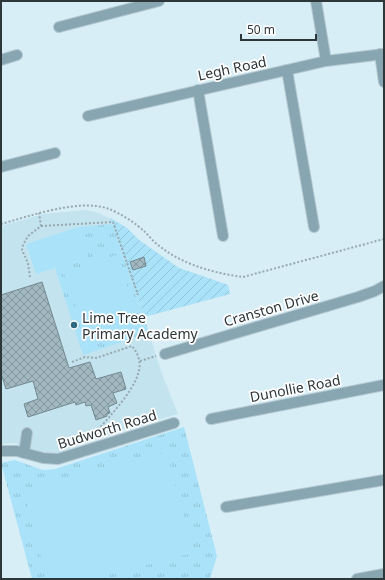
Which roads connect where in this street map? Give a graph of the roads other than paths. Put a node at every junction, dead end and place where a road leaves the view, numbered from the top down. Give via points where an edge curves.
1 (159, 1) edge
2 (316, 1) edge
3 (59, 27) dead end
4 (382, 54) edge
5 (17, 55) dead end
6 (1, 60) edge
7 (326, 61) junction
8 (287, 70) junction
9 (384, 82) edge
10 (198, 90) junction
11 (88, 116) dead end
12 (55, 153) dead end
13 (1, 167) edge
14 (314, 227) dead end
15 (223, 236) dead end
16 (384, 286) edge
17 (165, 354) road end
18 (384, 385) edge
19 (211, 419) dead end
20 (174, 423) dead end
21 (27, 433) dead end
22 (1, 451) edge
23 (24, 452) junction
24 (384, 480) edge
25 (226, 507) dead end
26 (384, 574) edge
27 (357, 579) edge

1 - 3 street
2 - 7 street
4 - 7 street, Legh Road
4 - 9 street
5 - 6 street
7 - 8 street, Legh Road
8 - 10 street, Legh Road
8 - 14 street
10 - 11 street, Legh Road
10 - 15 street
12 - 13 street
16 - 17 street, Cranston Drive via 358,297
18 - 19 street, Dunollie Road
20 - 23 street, Budworth Road via 58,459 43,458
21 - 23 street
22 - 23 street, Budworth Road
24 - 25 street
26 - 27 street

